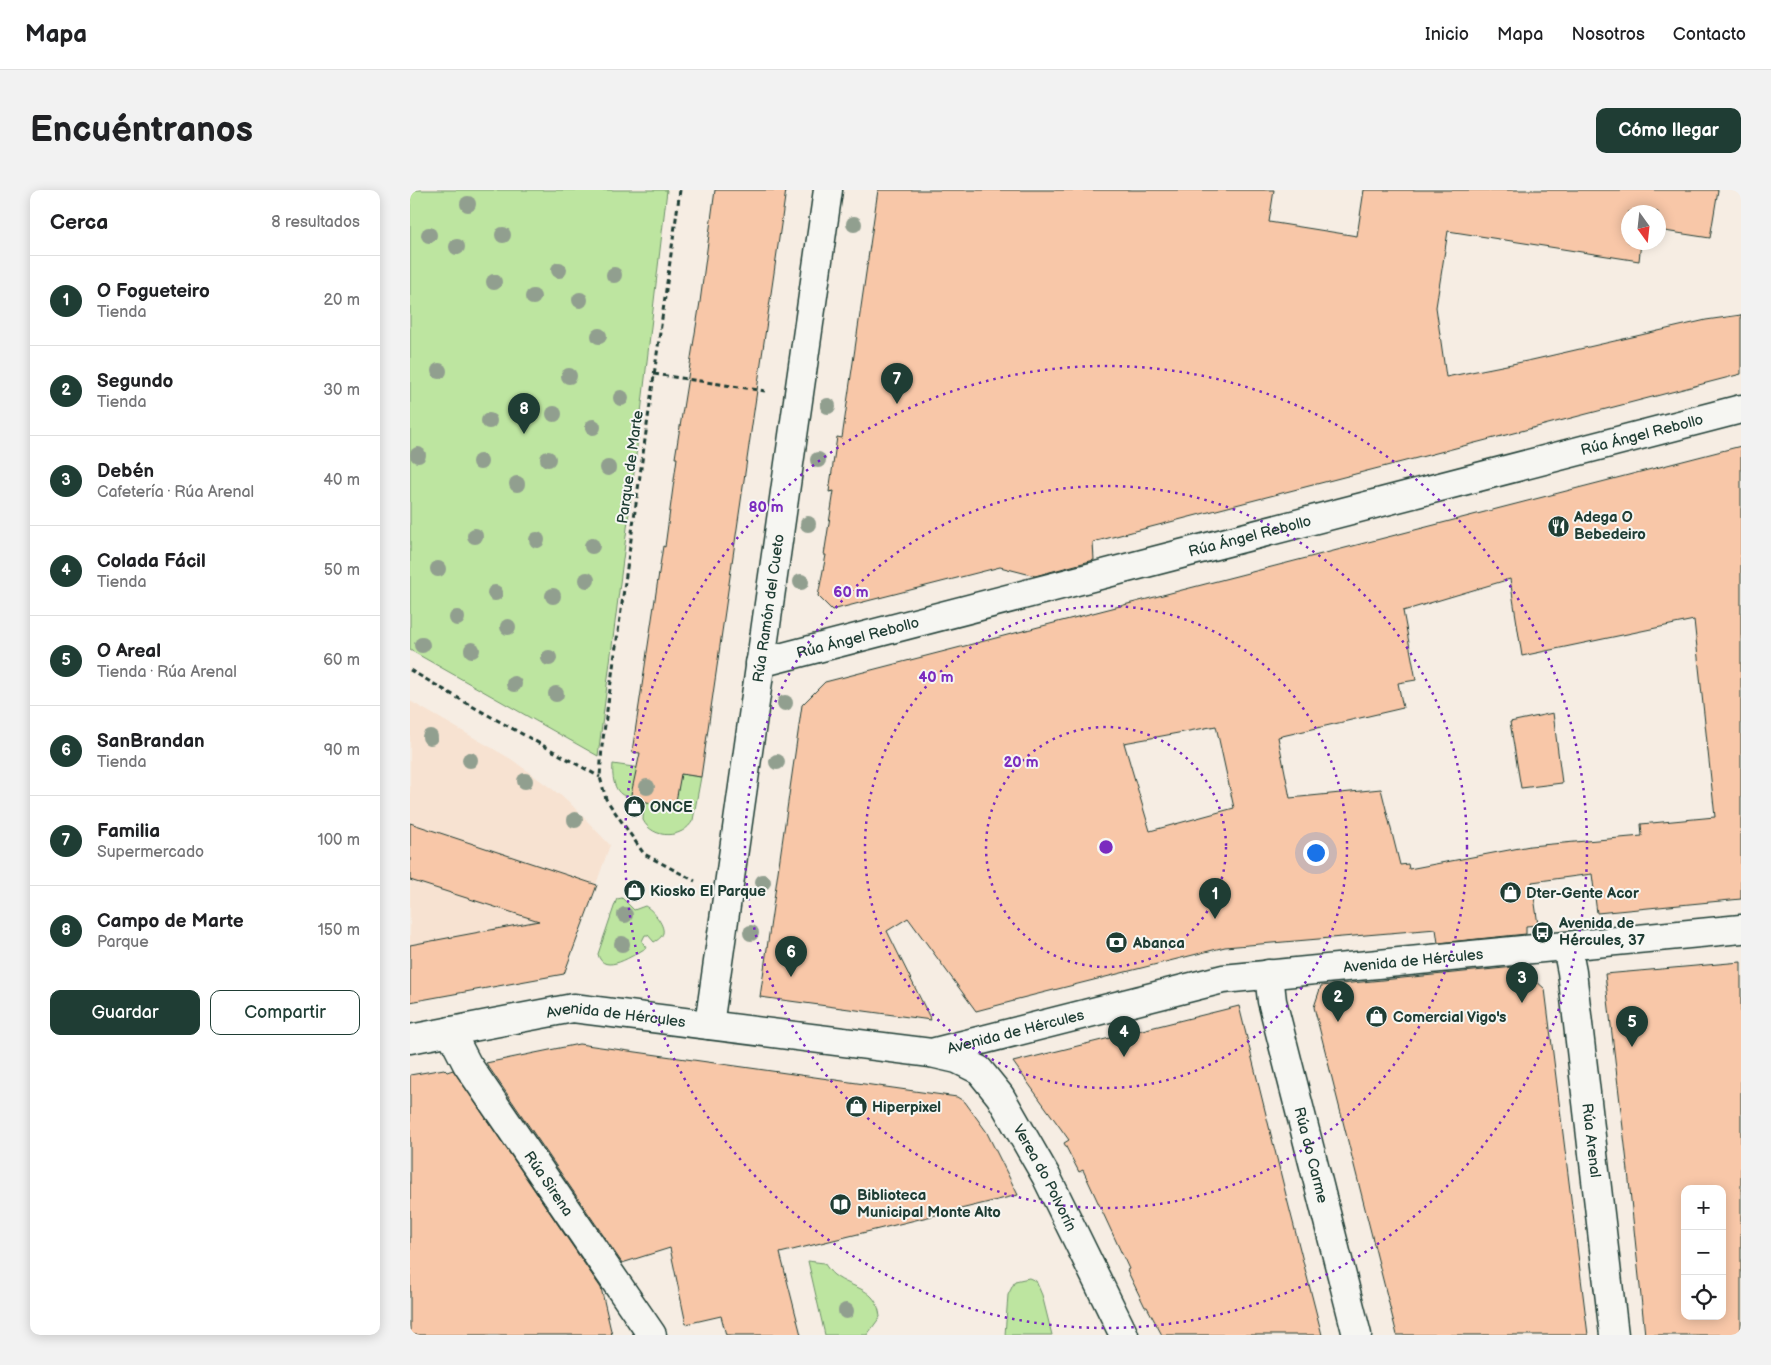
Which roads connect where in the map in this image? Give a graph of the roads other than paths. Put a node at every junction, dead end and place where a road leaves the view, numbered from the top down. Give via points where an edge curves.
1 (828, 190) edge
2 (1741, 409) edge
3 (760, 663) junction
4 (1741, 929) edge
5 (1567, 947) junction
6 (1269, 974) junction
7 (709, 1025) junction
8 (450, 1031) junction
9 (410, 1039) edge
10 (931, 1053) junction
11 (652, 1335) edge
12 (1124, 1335) edge
13 (1357, 1335) edge
14 (1614, 1335) edge

1 - 3 street, Rúa Ramón del Cueto
2 - 3 street, Rúa Ángel Rebollo
3 - 7 street, Rúa Ramón del Cueto
4 - 5 street, Avenida de Hércules
5 - 6 street, Avenida de Hércules
5 - 14 street, Rúa Arenal
6 - 10 street, Avenida de Hércules via 1223,978
6 - 13 street, Rúa do Carme via 1272,1001
7 - 8 street, Avenida de Hércules via 572,1008
7 - 10 street, Avenida de Hércules
8 - 9 street, Avenida de Hércules
8 - 11 street, Rúa Sirena via 467,1064
10 - 12 street, Verea do Polvorín via 979,1070 1000,1096 1046,1176

